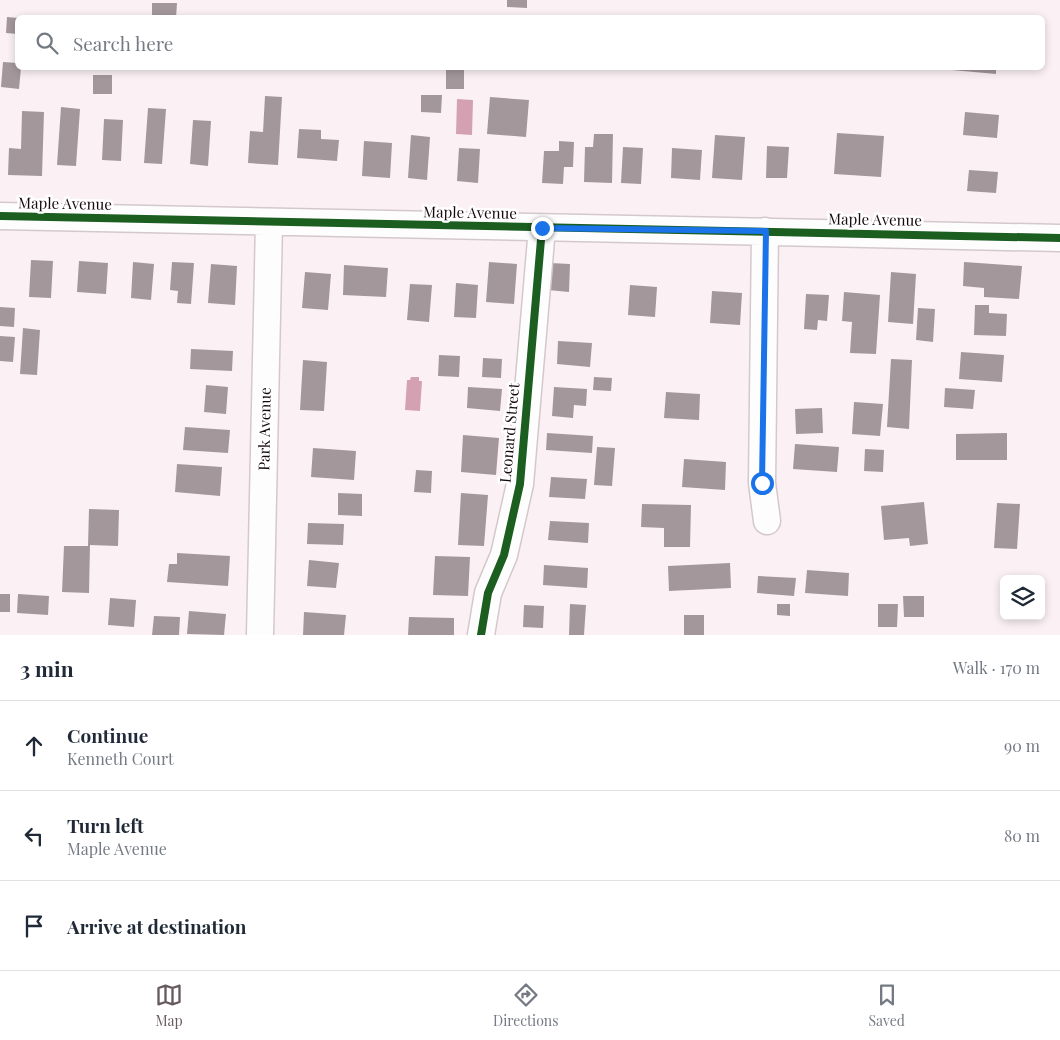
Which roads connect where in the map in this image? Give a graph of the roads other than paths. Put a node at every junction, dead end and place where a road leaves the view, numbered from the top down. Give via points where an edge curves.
1 (0, 216) edge
2 (269, 223) junction
3 (542, 228) junction
4 (766, 231) junction
5 (1060, 238) edge
6 (767, 521) dead end
7 (260, 635) edge
8 (481, 635) edge

1 - 2 street, Maple Avenue
2 - 3 street, Maple Avenue
2 - 7 street, Park Avenue
3 - 4 street, Maple Avenue
3 - 8 street, Leonard Street via 520,484 504,555 488,593
4 - 5 street, Maple Avenue
4 - 6 street via 762,483

